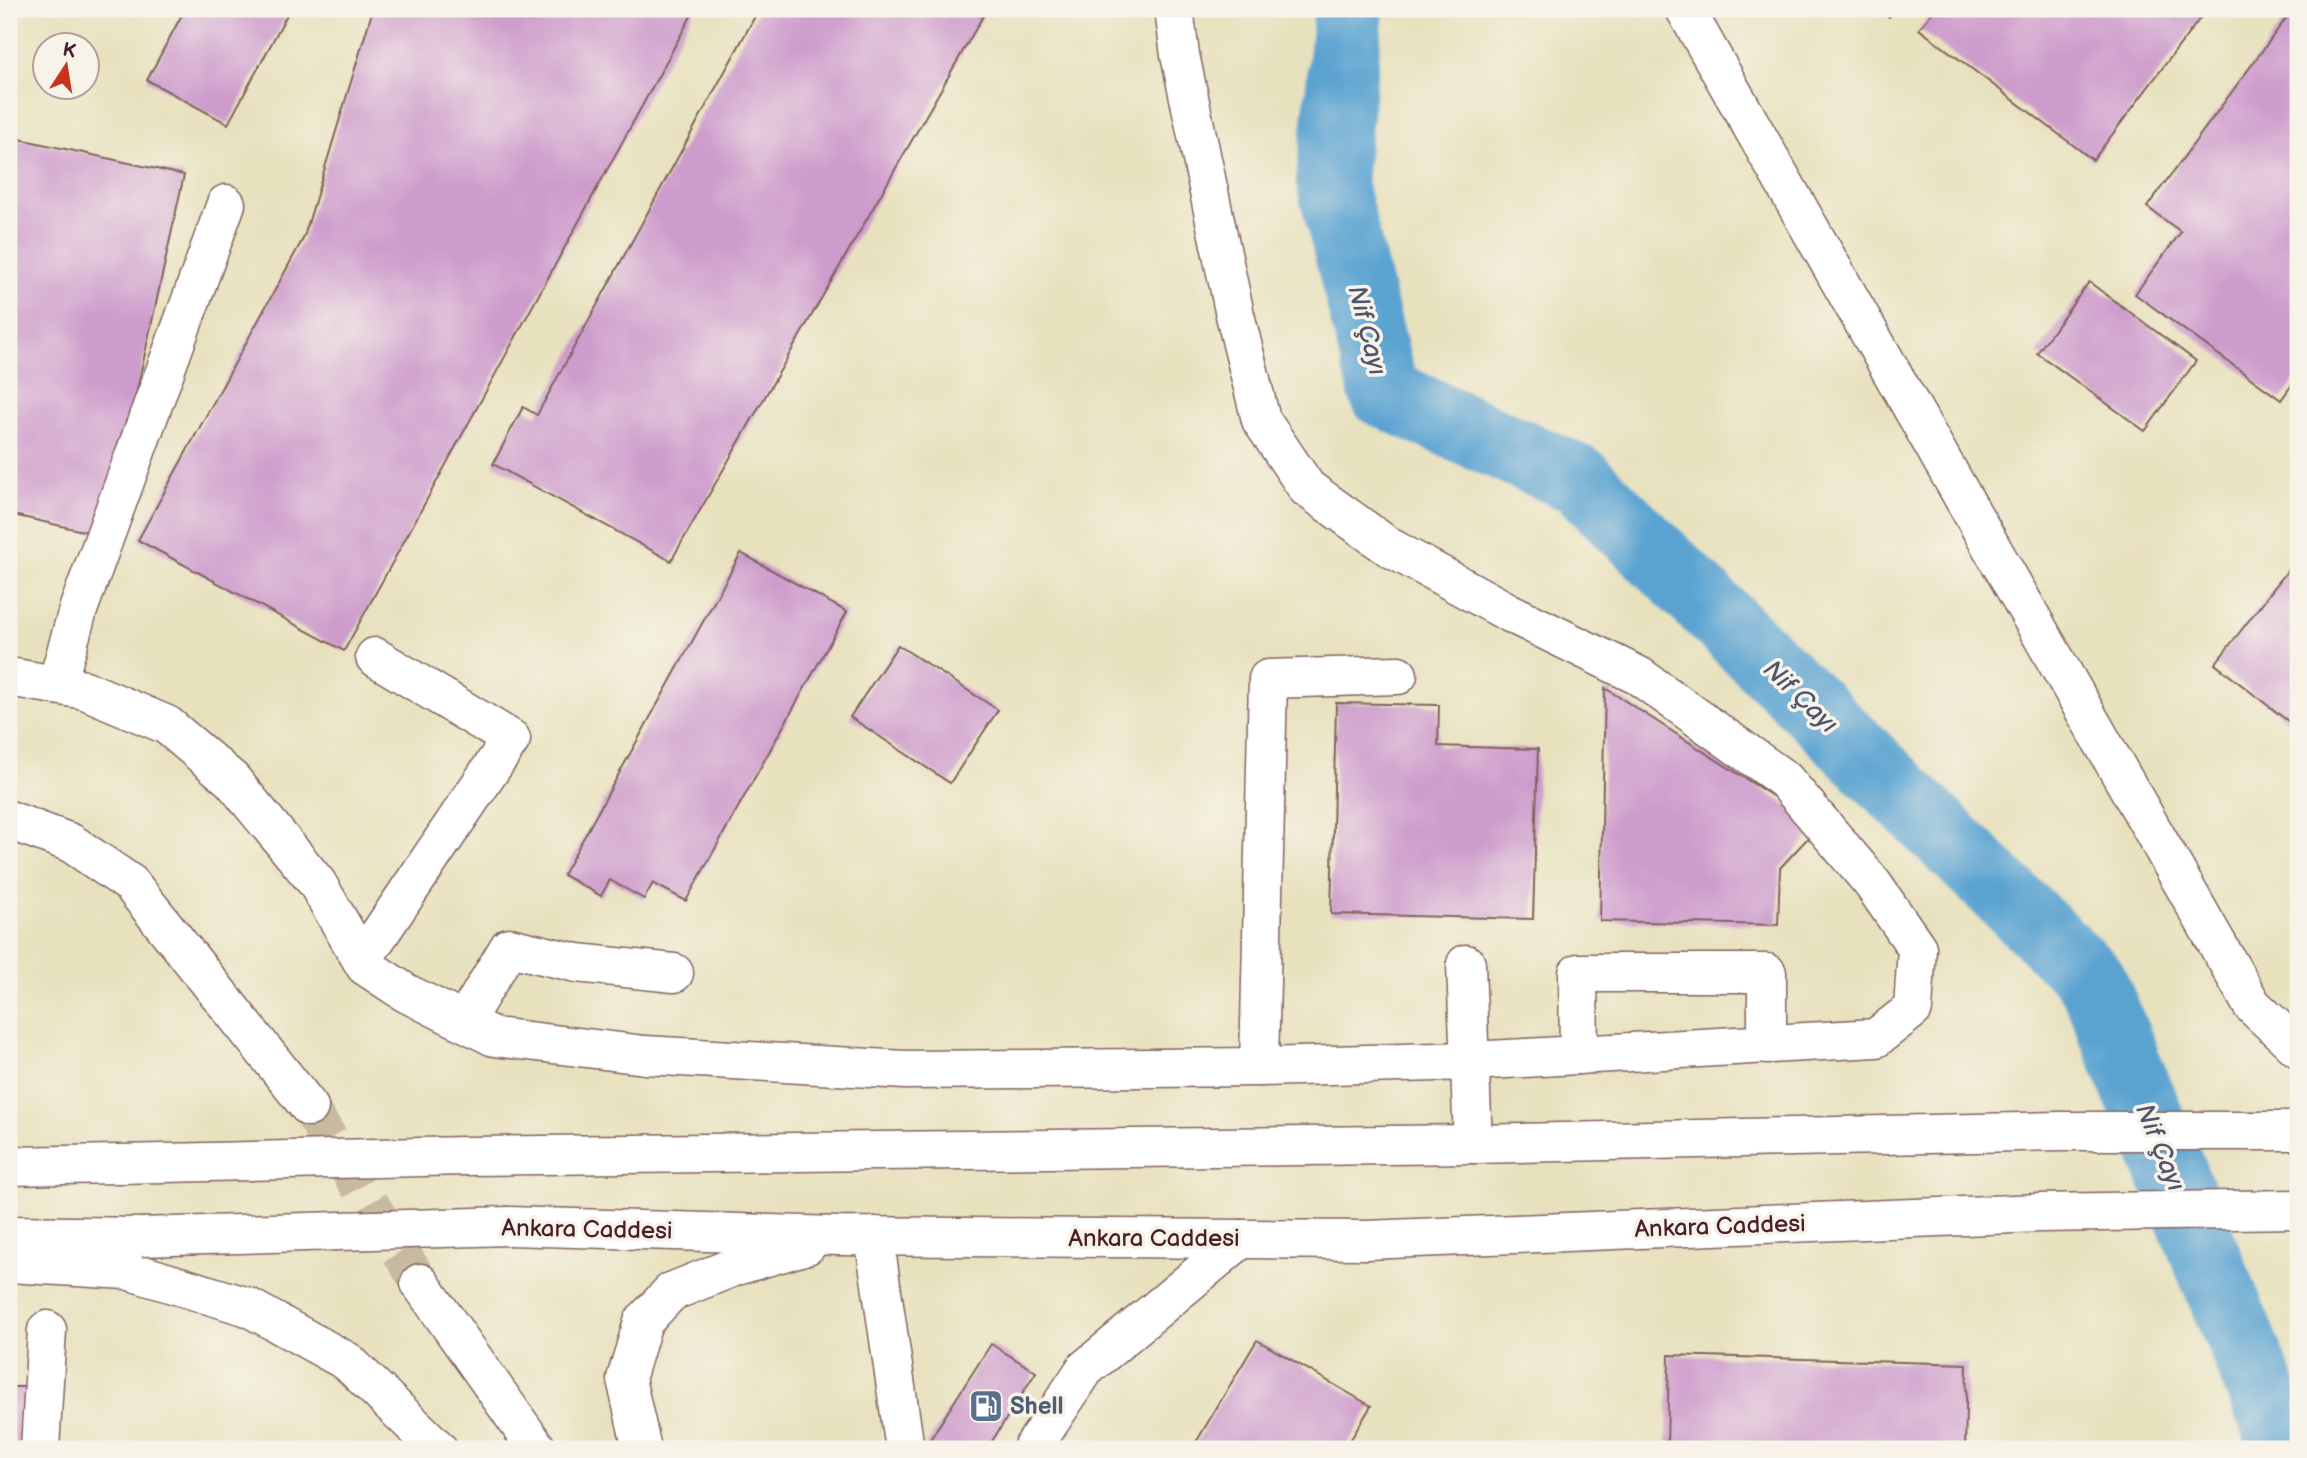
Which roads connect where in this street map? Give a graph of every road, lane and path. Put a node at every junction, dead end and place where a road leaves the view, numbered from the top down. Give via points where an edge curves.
1 (1174, 9) edge
2 (1685, 9) edge
3 (226, 204) dead end
4 (375, 657) dead end
5 (1398, 675) dead end
6 (9, 677) edge
7 (57, 684) junction
8 (9, 820) edge
9 (362, 960) junction
10 (1466, 964) dead end
11 (674, 973) dead end
12 (464, 1022) junction
13 (1767, 1045) junction
14 (2298, 1048) edge
15 (1579, 1055) junction
16 (1471, 1061) junction
17 (1259, 1068) junction
18 (309, 1107) tunnel mouth
19 (2298, 1131) edge
20 (1473, 1144) junction
21 (9, 1167) edge
22 (2298, 1209) edge
23 (9, 1235) edge
24 (856, 1236) junction
25 (1241, 1239) junction
26 (9, 1263) edge
27 (419, 1283) tunnel mouth
28 (47, 1330) dead end
29 (40, 1449) edge
30 (438, 1449) edge
31 (537, 1449) edge
32 (642, 1449) edge
33 (905, 1449) edge
34 (1032, 1449) edge

1 - 13 main road via 1234,315 1261,420 1307,488 1389,547 1639,676 1785,780 1872,883 1917,948 1913,1010 1876,1038
2 - 14 main road via 2252,1005
3 - 7 main road via 78,610
4 - 9 main road via 511,739
5 - 17 main road via 1268,679
6 - 7 main road
7 - 9 main road via 85,690 167,725 232,780 317,883
8 - 18 main road via 71,843 131,884
9 - 12 main road via 406,993
10 - 16 main road
11 - 12 main road via 577,963 509,947
12 - 17 main road via 494,1037 645,1055 905,1070
13 - 15 main road
13 - 15 main road via 1767,973 1578,973
15 - 16 main road
16 - 17 main road
16 - 20 main road
19 - 20 main road via 2060,1131
20 - 21 main road, bridge via 467,1156
22 - 25 main road, Ankara Caddesi via 2039,1213 1366,1240
23 - 24 main road, Ankara Caddesi, bridge via 141,1237 509,1226
24 - 25 main road, Ankara Caddesi
24 - 32 main road via 736,1266 671,1292 643,1322 626,1379
24 - 33 main road
25 - 34 main road via 1085,1368
26 - 30 main road via 127,1270 248,1307 348,1362
27 - 31 main road
28 - 29 main road

